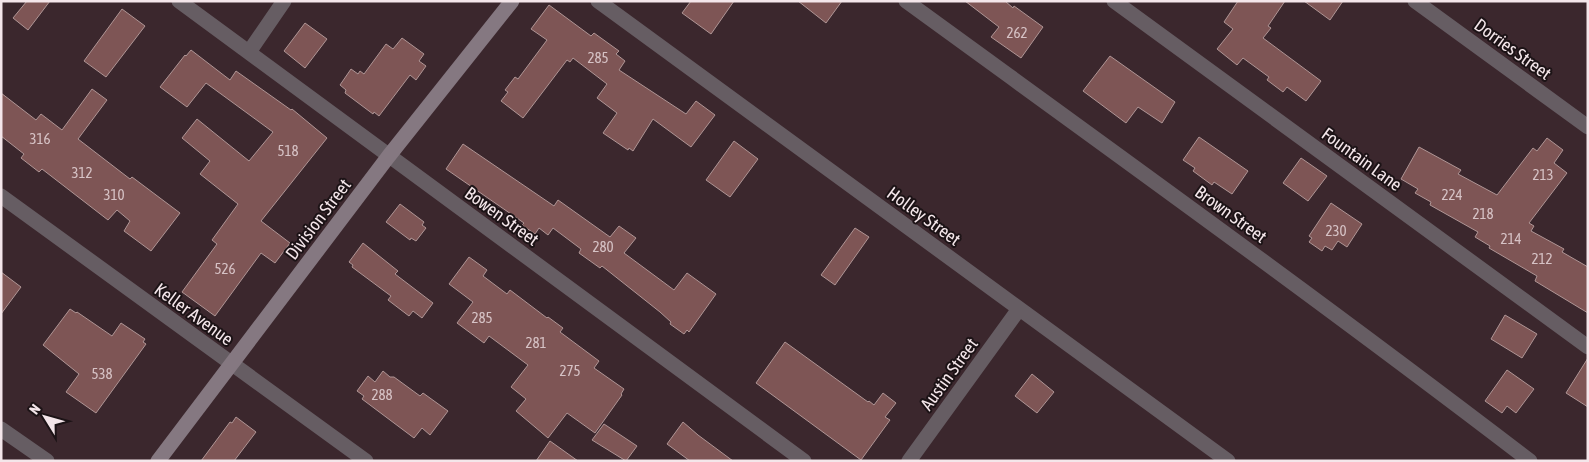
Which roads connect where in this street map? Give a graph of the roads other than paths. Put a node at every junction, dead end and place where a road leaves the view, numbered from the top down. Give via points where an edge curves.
1 (179, 1) edge
2 (284, 1) edge
3 (512, 1) edge
4 (598, 1) edge
5 (906, 1) edge
6 (1114, 1) edge
7 (1416, 1) edge
8 (249, 52) junction
9 (1588, 127) edge
10 (388, 156) junction
11 (1, 196) edge
12 (1019, 309) junction
13 (1588, 347) edge
14 (232, 364) junction
15 (1, 429) edge
16 (47, 461) edge
17 (158, 461) edge
18 (366, 461) edge
19 (804, 461) edge
20 (909, 461) edge
21 (1228, 461) edge
22 (1530, 461) edge

1 - 8 street, Bowen Street
2 - 8 street
3 - 10 main road, Division Street
4 - 12 street, Holley Street
5 - 22 street, Brown Street via 1408,367
6 - 13 street, Fountain Lane
7 - 9 street, Dorries Street
8 - 10 street, Bowen Street
10 - 14 main road, Division Street
10 - 19 street, Bowen Street
11 - 14 street, Keller Avenue
12 - 20 street, Austin Street
12 - 21 street, Holley Street
14 - 17 main road, Division Street
14 - 18 street, Keller Avenue
15 - 16 street

